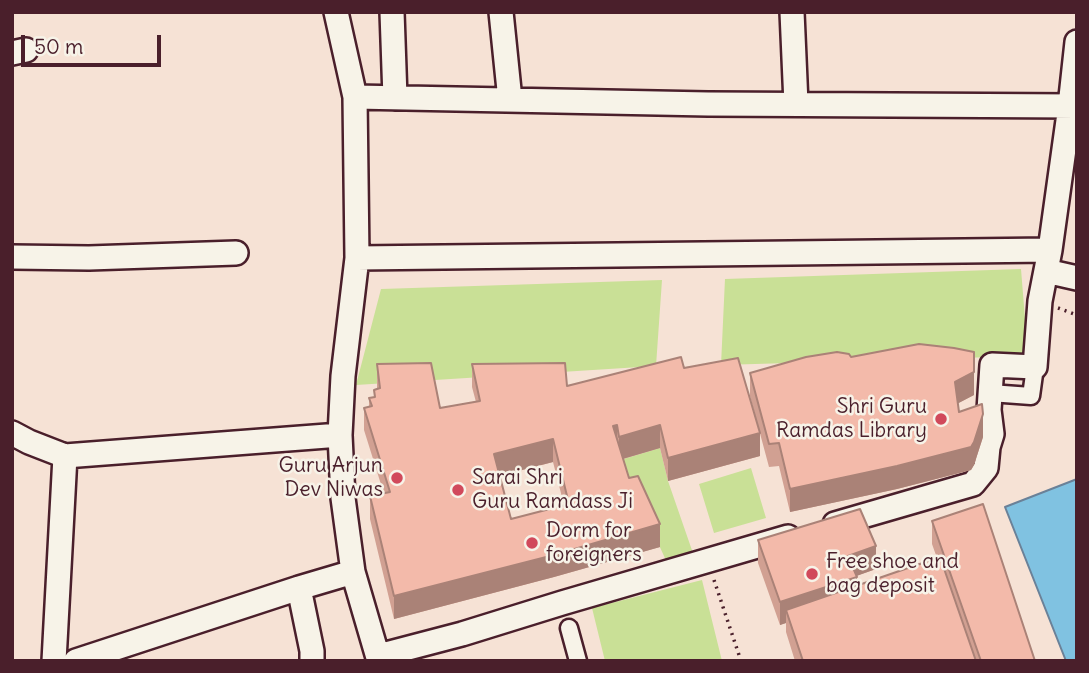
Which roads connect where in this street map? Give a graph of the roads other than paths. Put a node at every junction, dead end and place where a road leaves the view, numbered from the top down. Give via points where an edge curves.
1 (336, 12) edge
2 (392, 12) edge
3 (501, 12) edge
4 (792, 12) edge
5 (1077, 42) edge
6 (355, 97) junction
7 (395, 98) junction
8 (510, 100) junction
9 (796, 104) junction
10 (1074, 106) edge
11 (236, 253) dead end
12 (12, 257) edge
13 (358, 258) junction
14 (1048, 261) junction
15 (1077, 278) edge
16 (12, 433) edge
17 (340, 435) junction
18 (65, 456) junction
19 (353, 572) junction
20 (299, 588) junction
21 (565, 615) junction
22 (379, 659) edge
23 (54, 661) edge
24 (76, 661) edge
25 (312, 661) edge
26 (578, 661) edge

1 - 6 street
2 - 7 street
3 - 8 street
4 - 9 street
5 - 10 street
6 - 7 street
6 - 13 street
7 - 8 street
8 - 9 street
9 - 10 street
10 - 14 street
11 - 12 street
13 - 14 street
13 - 17 street
14 - 15 street
14 - 21 street via 1035,366 992,365 992,434 986,468 973,484 707,561
16 - 18 street
17 - 18 street
17 - 19 street
18 - 23 street
19 - 20 street
19 - 22 street
20 - 24 street
20 - 25 street
21 - 22 street via 462,634
21 - 26 street

